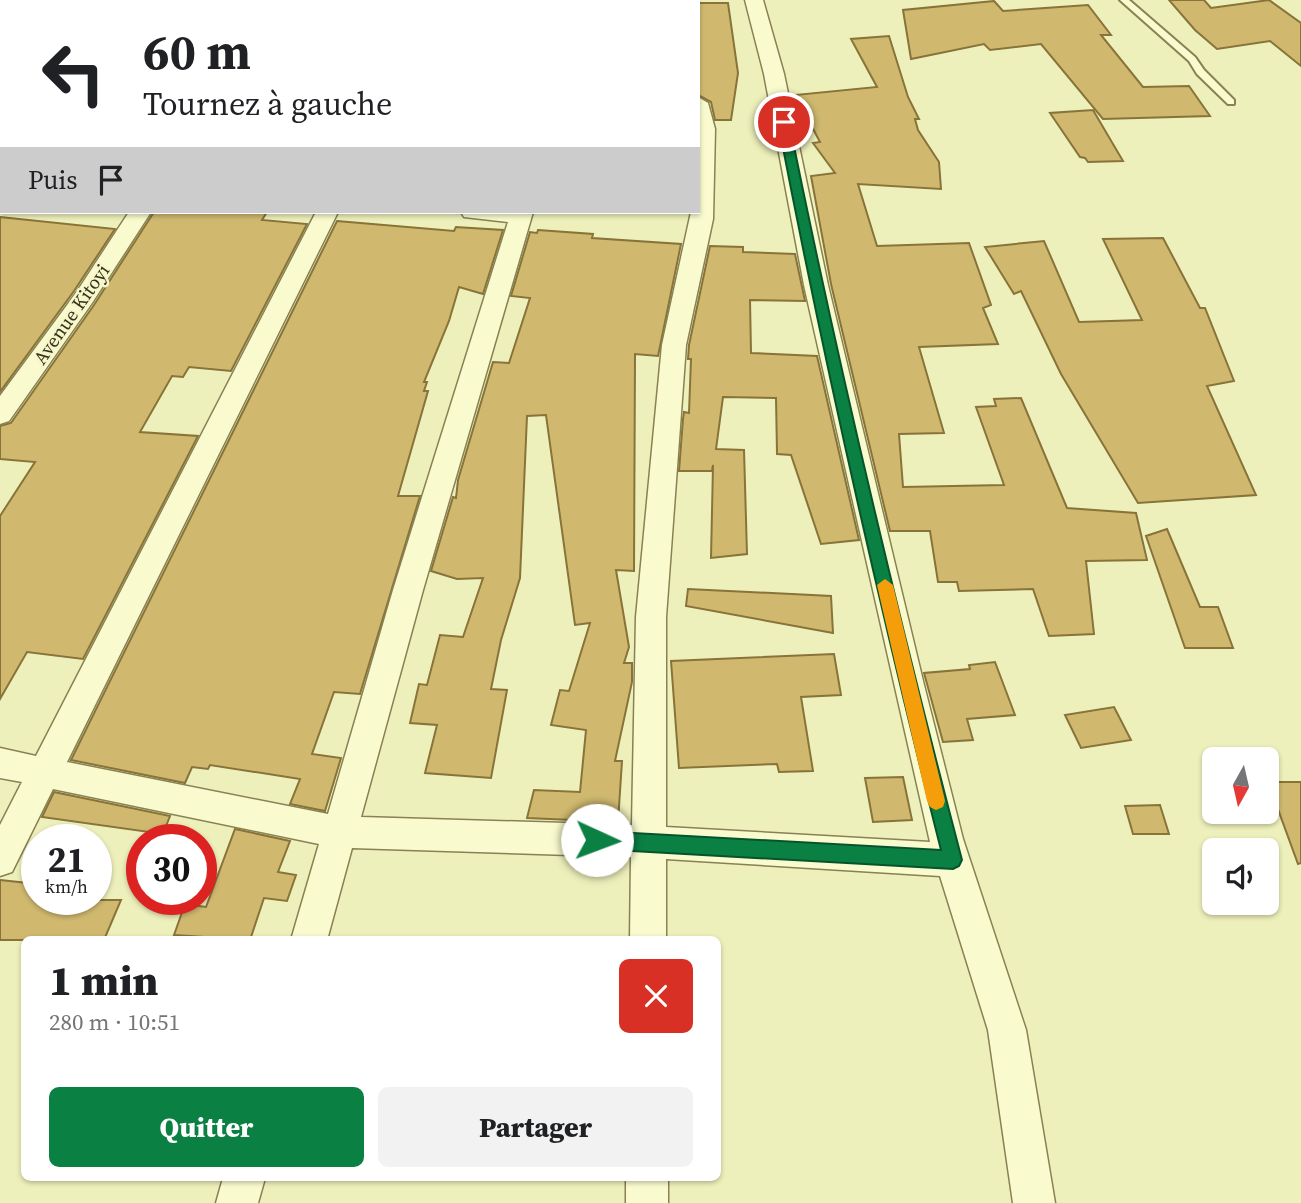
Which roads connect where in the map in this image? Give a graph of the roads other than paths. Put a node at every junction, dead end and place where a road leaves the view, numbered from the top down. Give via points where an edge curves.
1 (754, 0) edge
2 (1124, 0) edge
3 (1231, 102) dead end
4 (700, 110) edge
5 (139, 214) edge
6 (326, 214) edge
7 (521, 215) edge
8 (0, 415) edge
9 (0, 763) edge
10 (46, 773) junction
11 (339, 832) junction
12 (649, 842) junction
13 (0, 860) edge
14 (953, 860) junction
15 (310, 936) edge
16 (648, 936) edge
17 (243, 1181) edge
18 (647, 1181) edge
19 (237, 1203) edge
20 (647, 1203) edge
21 (1034, 1203) edge

1 - 14 street via 908,685
2 - 3 lane via 1192,59
4 - 12 street via 705,129 702,219 674,345 651,617
5 - 8 street, Avenue Kitoyi
6 - 10 street
7 - 11 street
9 - 10 street
10 - 11 street
10 - 13 street
11 - 12 street
11 - 15 street
12 - 14 street
12 - 16 street
14 - 21 street via 1007,1030
17 - 19 street
18 - 20 street

